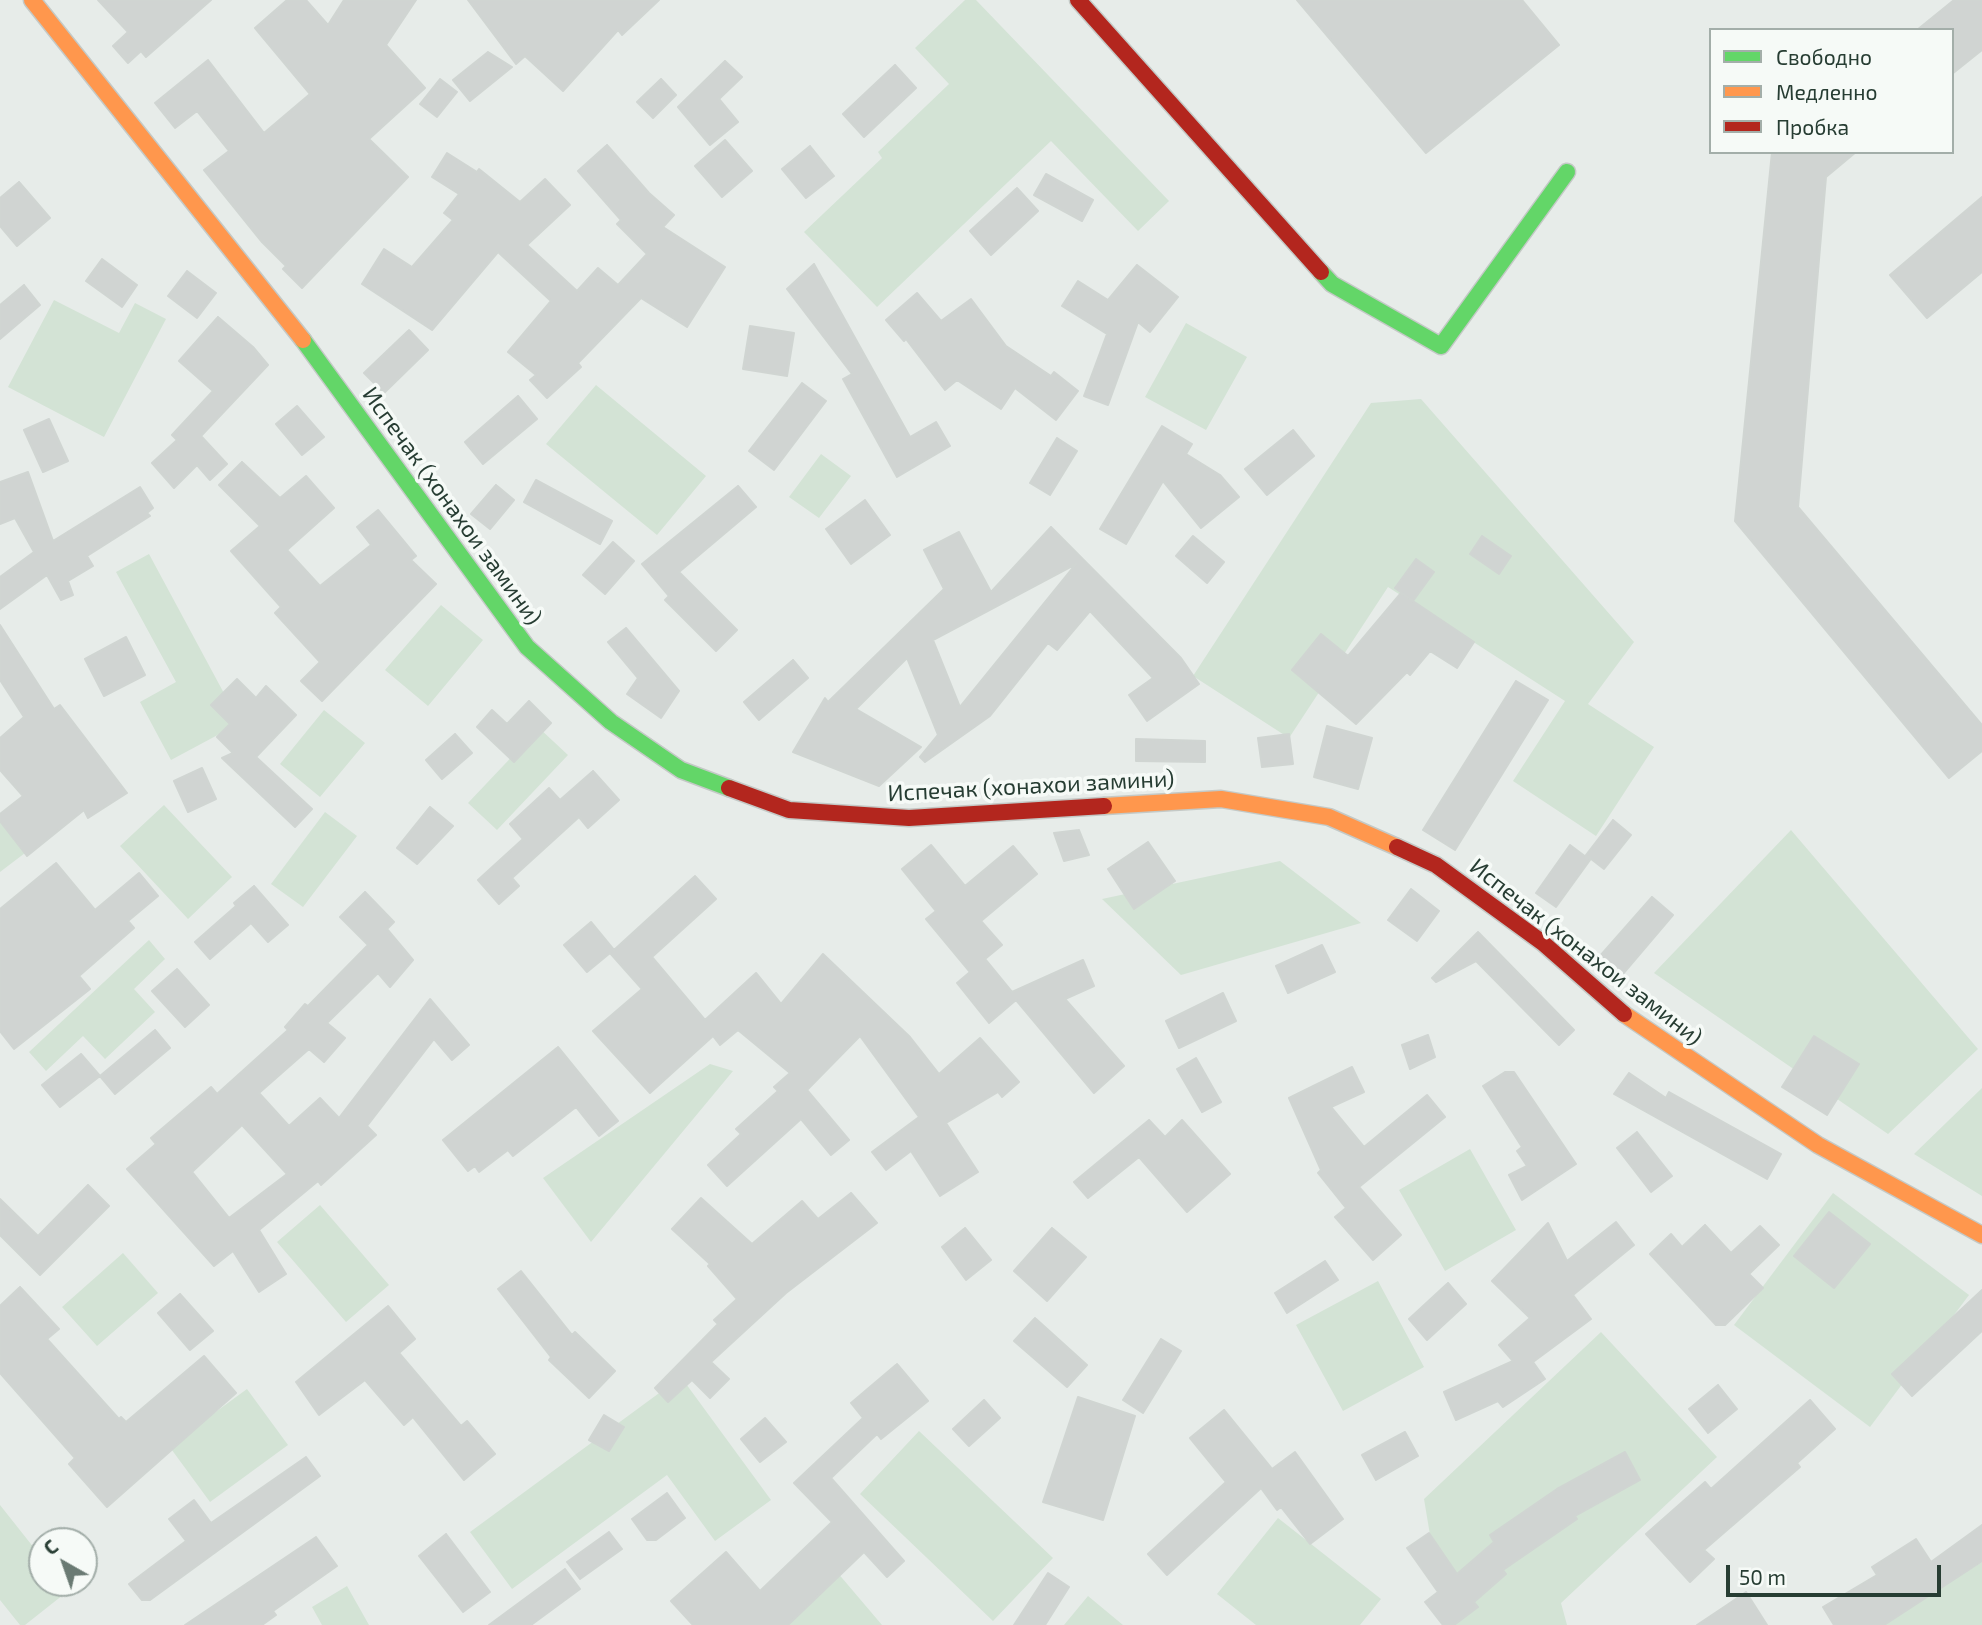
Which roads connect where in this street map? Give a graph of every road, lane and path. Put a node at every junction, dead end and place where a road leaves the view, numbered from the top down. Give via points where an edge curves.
1 (32, 0) edge
2 (1079, 0) edge
3 (1567, 172) dead end
4 (1982, 1235) edge

1 - 4 street, Испечак (хонахои замини) via 281,309 527,647 611,722 681,770 789,810 909,818 1221,799 1329,817 1436,865 1543,943 1635,1024 1692,1063 1818,1145
2 - 3 street via 1332,284 1441,346

